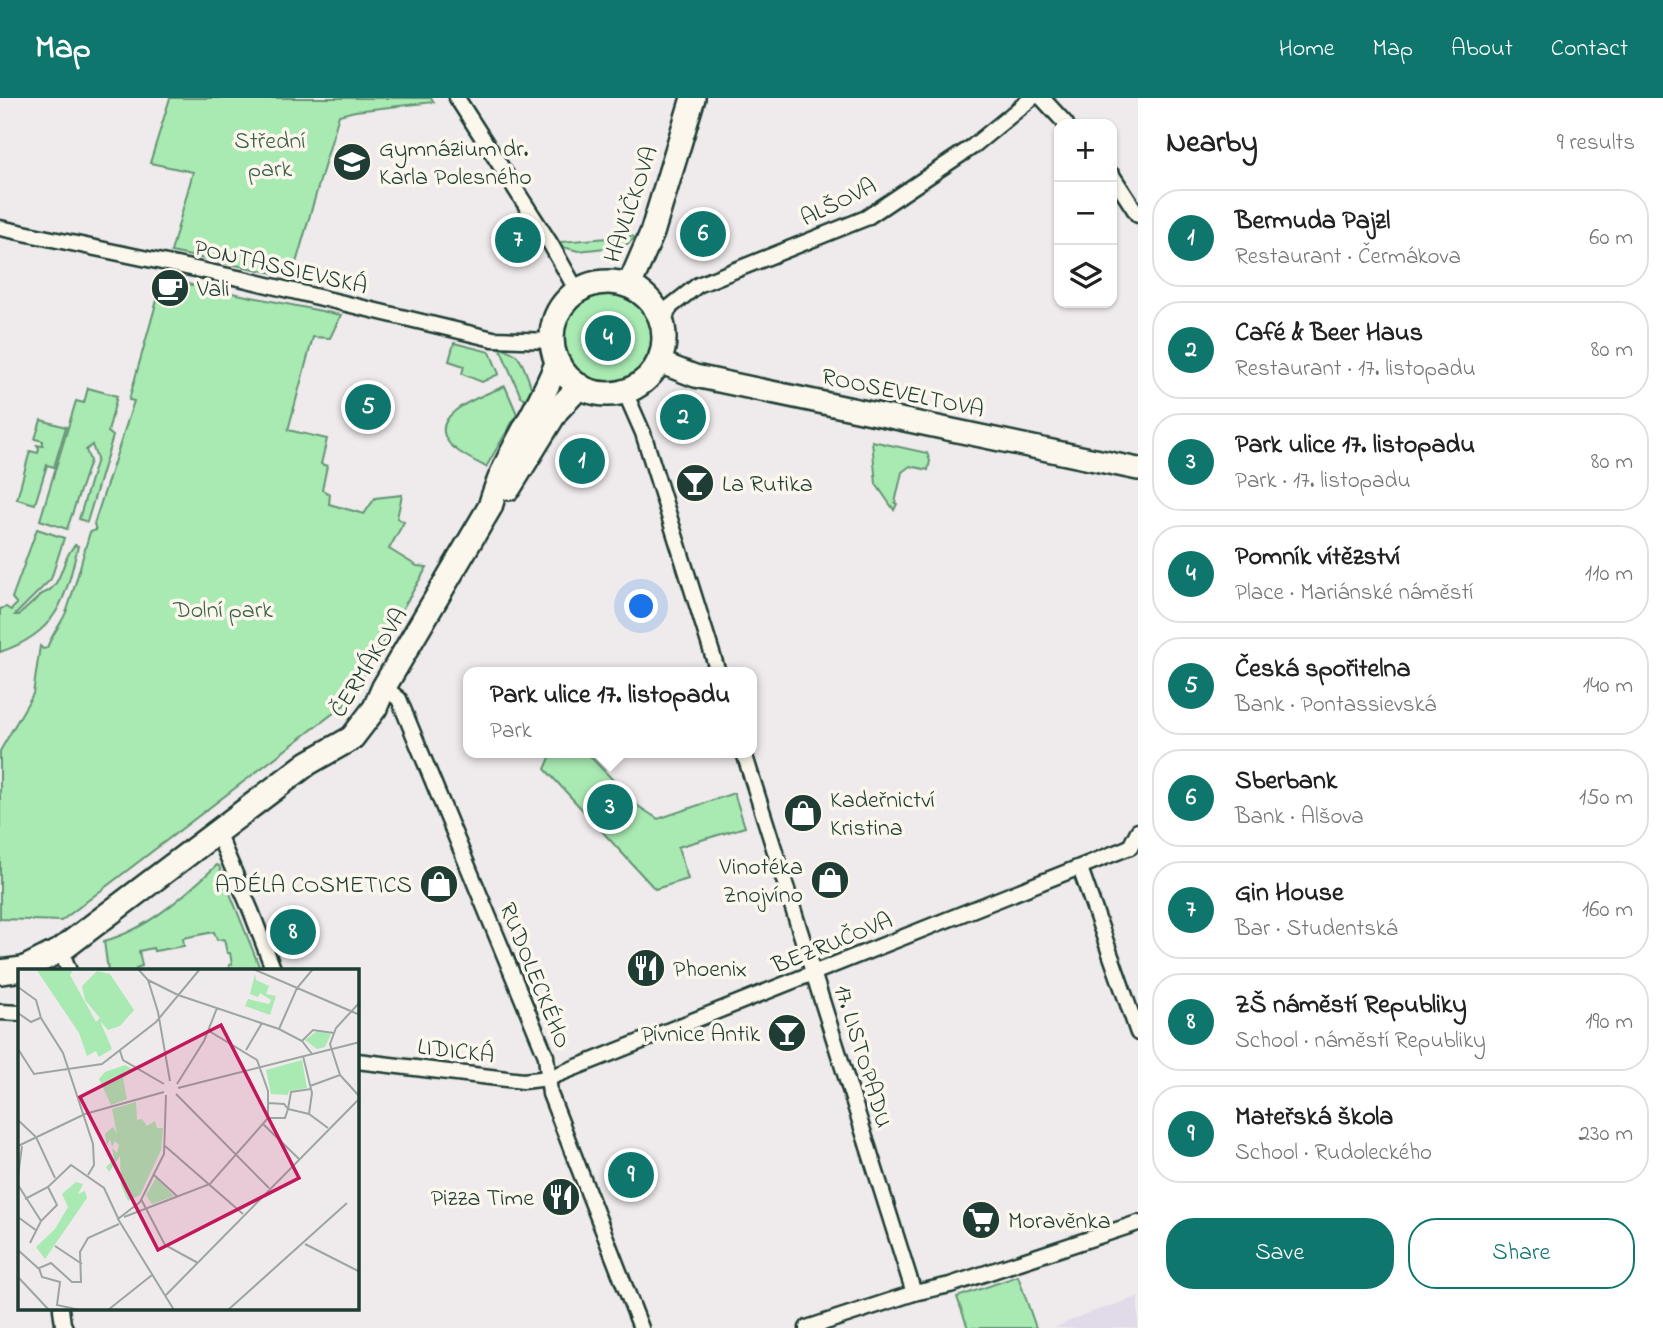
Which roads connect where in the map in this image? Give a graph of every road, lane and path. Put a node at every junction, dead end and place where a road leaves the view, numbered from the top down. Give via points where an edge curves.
1 (457, 98) edge
2 (693, 98) edge
3 (1032, 98) edge
4 (1042, 98) edge
5 (1061, 119) edge
6 (1117, 182) edge
7 (1138, 215) edge
8 (0, 228) edge
9 (629, 286) junction
10 (577, 291) junction
11 (663, 329) junction
12 (554, 352) junction
13 (659, 362) junction
14 (580, 386) junction
15 (625, 392) junction
16 (1138, 469) edge
17 (490, 507) junction
18 (716, 667) edge
19 (384, 687) junction
20 (746, 758) edge
21 (1138, 831) edge
22 (217, 832) junction
23 (1134, 849) edge
24 (1080, 867) junction
25 (65, 961) edge
26 (23, 969) edge
27 (273, 969) edge
28 (18, 970) edge
29 (0, 972) edge
30 (815, 974) junction
31 (0, 1012) edge
32 (18, 1013) edge
33 (1138, 1033) edge
34 (359, 1061) edge
35 (549, 1078) junction
36 (1138, 1223) edge
37 (914, 1293) junction
38 (61, 1310) edge
39 (65, 1328) edge
40 (641, 1328) edge
41 (807, 1328) edge

1 - 10 street
2 - 9 main road, HAVLÍČKOVA via 652,233
3 - 11 street, ALŠOVA via 972,147 866,218 698,285 670,307
4 - 5 street
6 - 7 street
8 - 12 street, PONTASSIEVSKÁ
9 - 10 main road via 603,282
9 - 11 main road via 649,300
10 - 12 main road via 554,322
11 - 13 main road
12 - 14 main road
12 - 17 main road, ČERMÁKOVA via 545,392 497,481
13 - 15 main road via 648,377
13 - 16 main road, ROOSEVELTOVA via 695,376
14 - 15 main road via 605,394
14 - 17 main road, ČERMÁKOVA via 557,410 506,494
15 - 18 street via 643,433
17 - 19 main road, ČERMÁKOVA
19 - 22 main road, ČERMÁKOVA via 338,728 308,763
19 - 35 street, RUDOLECKÉHO via 399,699 546,1056
20 - 30 street, 17. LISTOPADU
21 - 23 street
22 - 25 main road
22 - 27 street
23 - 24 street, BEZRUČOVA
24 - 30 street, BEZRUČOVA
24 - 33 street
25 - 26 main road
28 - 29 main road
30 - 35 street, BEZRUČOVA
30 - 37 street, 17. LISTOPADU
31 - 32 street
34 - 35 street, LIDICKÁ via 523,1081
35 - 40 street, RUDOLECKÉHO via 550,1094
36 - 37 street
37 - 41 street
38 - 39 street

